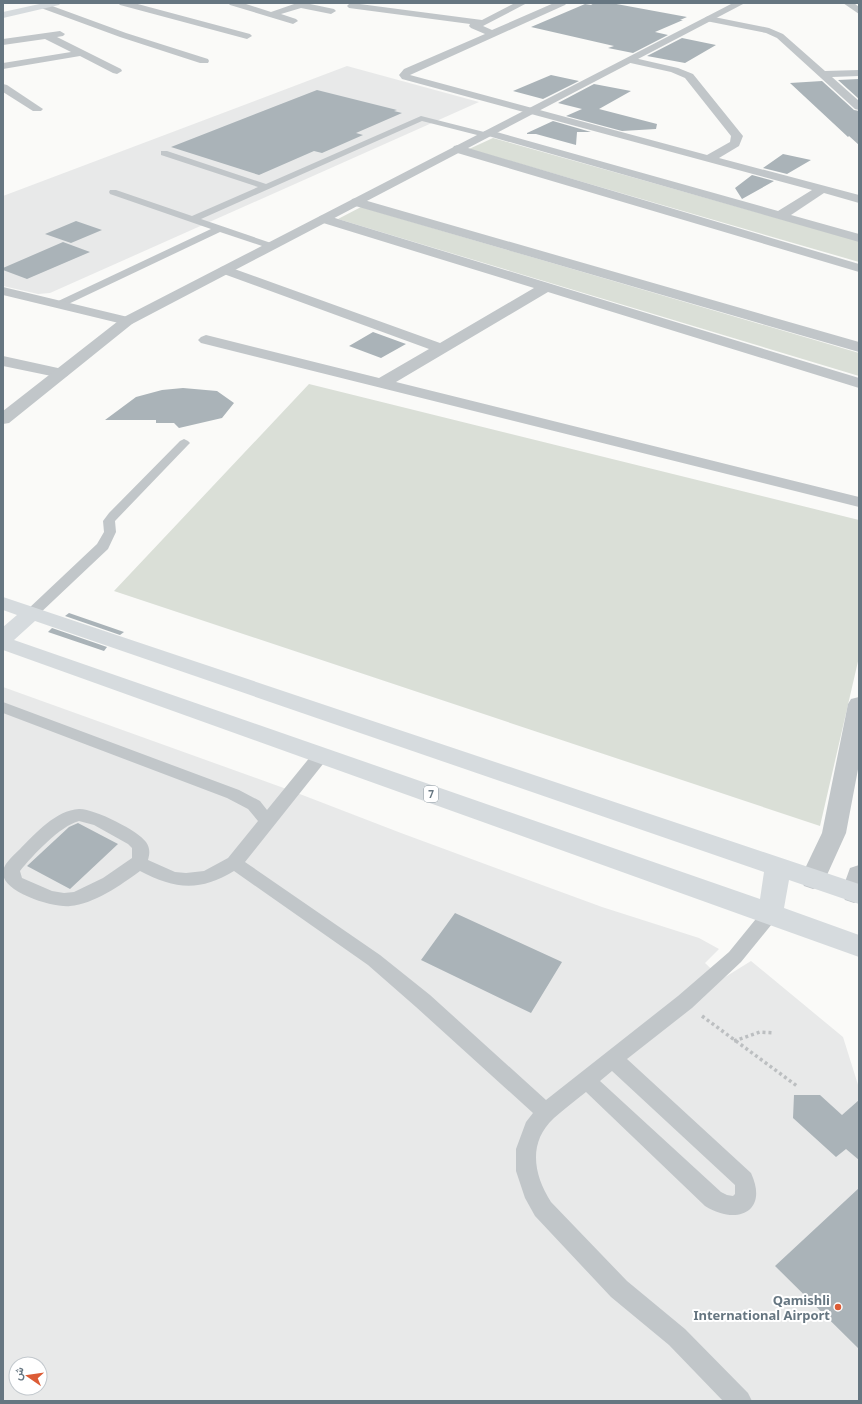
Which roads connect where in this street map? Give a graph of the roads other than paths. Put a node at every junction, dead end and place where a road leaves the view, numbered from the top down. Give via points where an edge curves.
1 (30, 3) edge
2 (56, 3) edge
3 (123, 3) edge
4 (233, 3) edge
5 (355, 3) edge
6 (522, 3) edge
7 (562, 3) edge
8 (740, 3) edge
9 (848, 3) edge
10 (303, 4) edge
11 (44, 6) junction
12 (422, 7) dead end
13 (3, 9) edge
14 (331, 11) dead end
15 (859, 11) edge
16 (413, 14) junction
17 (3, 15) edge
18 (270, 15) junction
19 (709, 19) junction
20 (293, 21) dead end
21 (483, 24) junction
22 (60, 34) dead end
23 (493, 34) junction
24 (48, 36) junction
25 (247, 36) dead end
26 (3, 42) edge
27 (81, 53) junction
28 (630, 60) junction
29 (204, 61) dead end
30 (3, 66) edge
31 (117, 71) dead end
32 (859, 72) edge
33 (822, 74) junction
34 (3, 87) edge
35 (859, 107) edge
36 (37, 109) dead end
37 (531, 111) junction
38 (487, 134) junction
39 (458, 150) junction
40 (164, 153) dead end
41 (710, 158) junction
42 (267, 187) junction
43 (822, 189) junction
44 (113, 192) dead end
45 (859, 199) edge
46 (357, 202) junction
47 (781, 216) junction
48 (193, 219) junction
49 (325, 219) junction
50 (220, 228) junction
51 (859, 238) edge
52 (271, 246) junction
53 (859, 268) edge
54 (226, 270) junction
55 (546, 287) junction
56 (3, 291) edge
57 (58, 304) junction
58 (128, 321) junction
59 (206, 340) dead end
60 (859, 347) edge
61 (441, 348) junction
62 (3, 360) edge
63 (62, 373) junction
64 (859, 383) edge
65 (381, 384) junction
66 (3, 419) edge
67 (184, 443) dead end
68 (859, 502) edge
69 (3, 603) edge
70 (32, 613) junction
71 (3, 638) edge
72 (3, 643) edge
73 (859, 704) edge
74 (3, 707) edge
75 (321, 755) junction
76 (267, 821) junction
77 (138, 862) junction
78 (234, 863) junction
79 (777, 866) junction
80 (813, 879) junction
81 (858, 887) edge
82 (770, 914) junction
83 (859, 946) edge
84 (613, 1059) junction
85 (586, 1080) junction
86 (546, 1112) junction
87 (740, 1401) edge

1 - 13 main road
2 - 11 main road
3 - 25 street
4 - 18 street
5 - 16 street via 352,6
6 - 21 street
7 - 23 street
8 - 19 street
9 - 15 street
10 - 14 street
10 - 18 street
11 - 17 main road
11 - 29 street
12 - 16 street
16 - 21 street
18 - 20 street
19 - 28 street
19 - 33 street via 769,31 780,36
21 - 23 street via 474,26
22 - 24 street
23 - 37 street via 404,75
24 - 26 street
24 - 27 street
27 - 30 street
27 - 31 street
28 - 37 street
28 - 41 street via 689,76 737,136 735,144
32 - 33 street
33 - 35 street
34 - 36 street
37 - 38 street
37 - 41 street
38 - 39 street
38 - 42 lane via 421,118
38 - 47 street
39 - 46 street
39 - 53 street
40 - 42 lane
41 - 43 street
42 - 48 lane
43 - 45 street
43 - 47 street
44 - 48 lane
46 - 49 street
46 - 60 street
47 - 51 street
48 - 50 lane
49 - 52 street
49 - 55 street
50 - 52 lane
50 - 57 lane
52 - 54 street
54 - 58 street
54 - 61 street
55 - 61 street
55 - 64 street
56 - 57 street
57 - 58 street
58 - 63 street
59 - 65 street
61 - 65 street
62 - 63 street
63 - 66 street
65 - 68 street
67 - 70 lane via 113,516 109,522 110,532 103,546
69 - 70 main road
70 - 71 main road
70 - 79 main road
72 - 75 main road, 7
73 - 80 street via 834,833
74 - 76 lane via 234,794 254,805
75 - 76 lane
75 - 82 main road, 7
76 - 78 lane
77 - 77 lane via 100,887 76,899 62,901 51,899 17,884 12,878 12,870 23,857 56,826 78,815 100,820 140,846 142,854
77 - 78 lane via 167,877 186,880 216,873
78 - 86 lane via 374,960
79 - 80 main road
79 - 82 main road
80 - 81 main road
82 - 83 main road, 7
82 - 84 lane via 735,957 685,1002
84 - 85 lane
84 - 85 lane via 744,1180 747,1196 743,1202 736,1206 728,1206 713,1199
85 - 86 lane
86 - 87 lane via 533,1129 526,1149 526,1171 532,1191 543,1209 619,1289 677,1337

